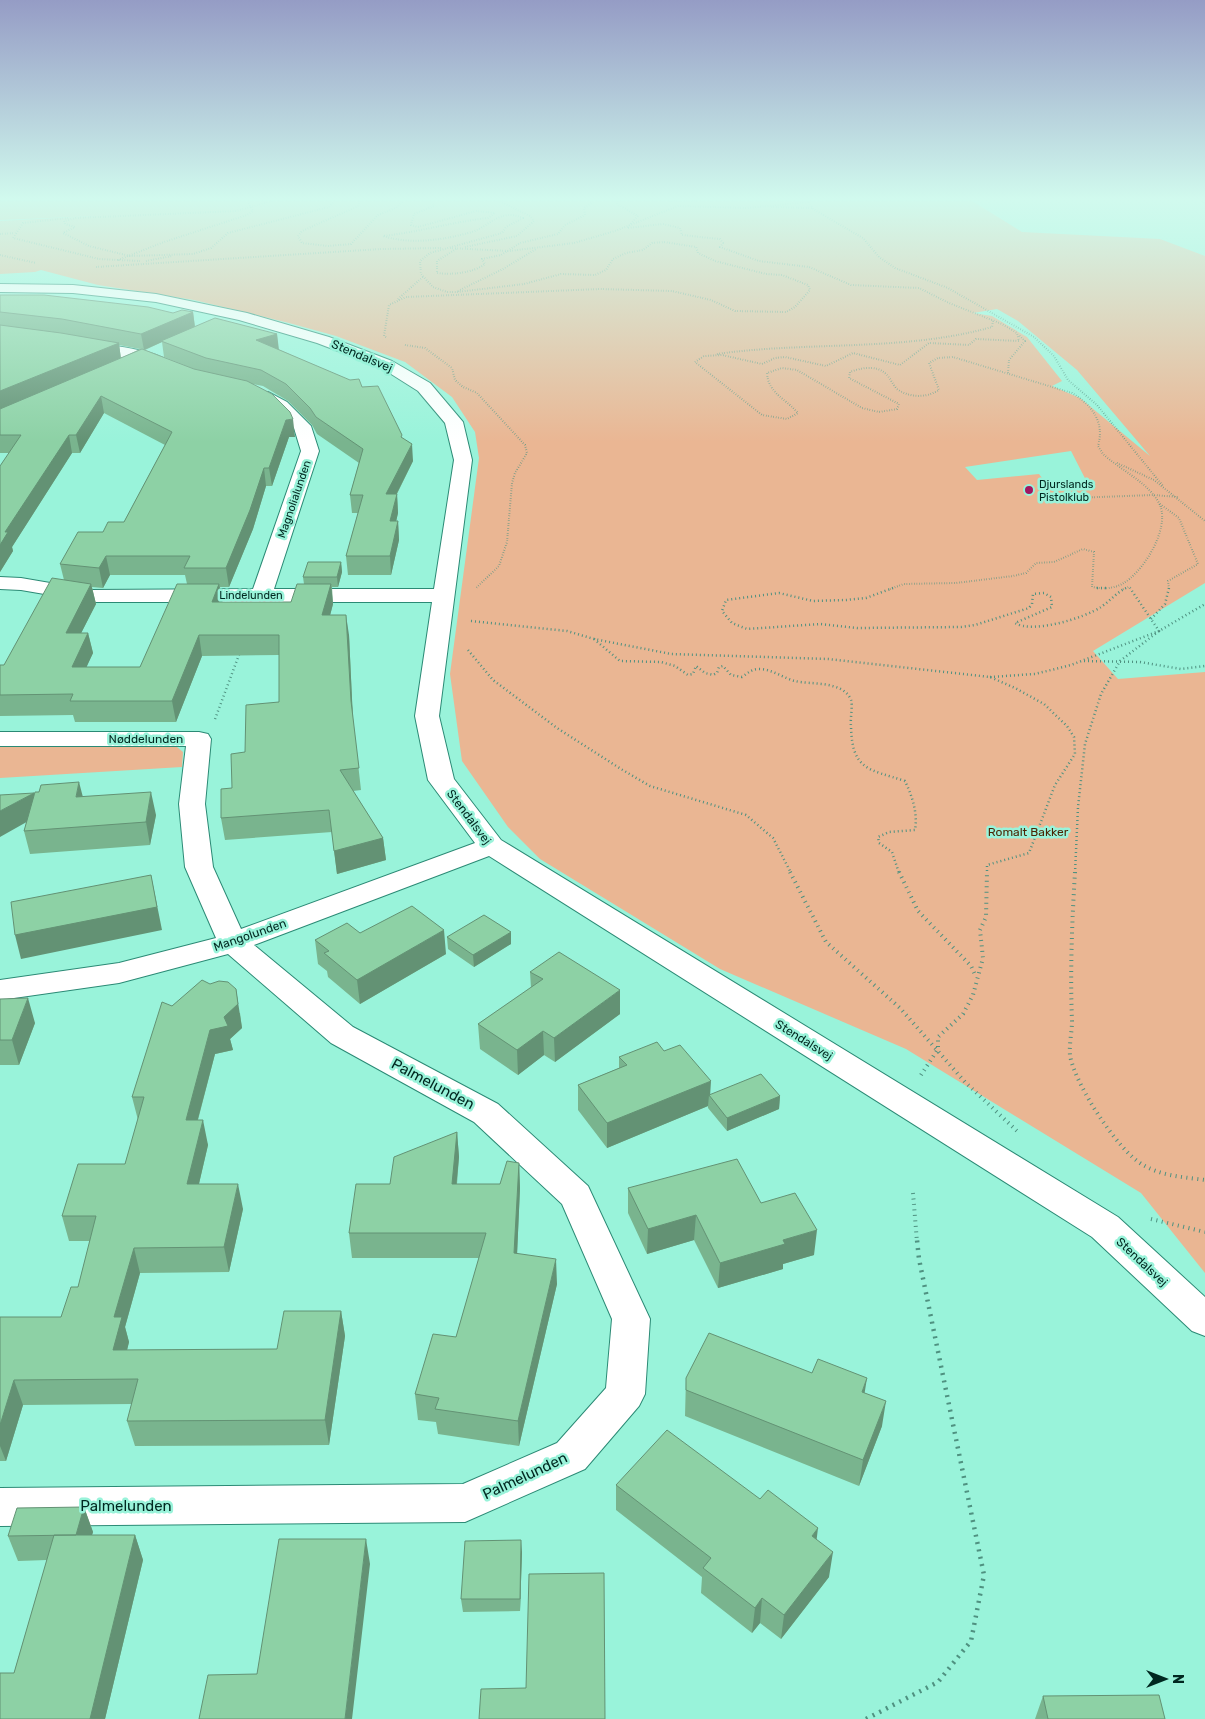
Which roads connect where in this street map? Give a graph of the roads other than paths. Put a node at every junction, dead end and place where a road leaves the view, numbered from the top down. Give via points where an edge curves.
1 (0, 288) edge
2 (242, 316) junction
3 (216, 327) edge
4 (65, 342) edge
5 (162, 350) edge
6 (144, 358) junction
7 (118, 369) edge
8 (178, 370) edge
9 (247, 390) edge
10 (0, 584) edge
11 (262, 594) junction
12 (444, 595) junction
13 (0, 739) edge
14 (492, 846) junction
15 (233, 943) junction
16 (0, 990) edge
17 (1205, 1320) edge
18 (0, 1507) edge

1 - 2 street, Stendalsvej via 73,290 156,298
2 - 3 street
2 - 12 street, Stendalsvej via 323,340 386,364 424,387 454,422 463,460
4 - 6 street
5 - 6 street
6 - 7 street
6 - 8 street
9 - 11 street, Magnolialunden via 281,406 302,426 310,451
10 - 11 street, Lindelunden via 21,584 91,596
11 - 12 street, Lindelunden
12 - 14 street, Stendalsvej via 427,716 441,780
13 - 15 street, Nøddelunden via 200,739 192,804 199,867
14 - 15 street, Mangolunden
14 - 17 street, Stendalsvej via 1105,1227
15 - 16 street, Mangolunden via 119,973
15 - 18 street, Palmelunden via 342,1035 486,1113 576,1196 631,1319 624,1394 571,1456 465,1503

